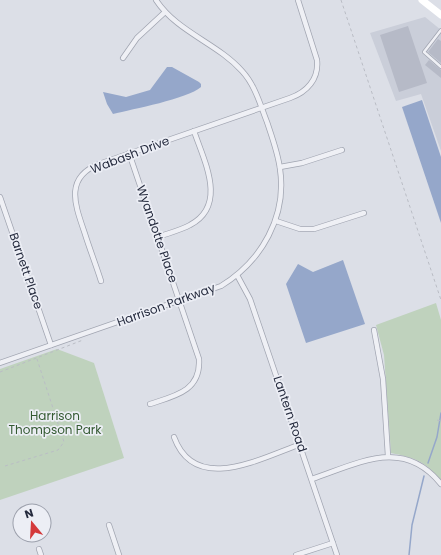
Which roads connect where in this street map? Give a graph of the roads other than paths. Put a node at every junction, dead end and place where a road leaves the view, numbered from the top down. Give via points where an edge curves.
1 (156, 0) edge
2 (298, 0) edge
3 (422, 0) edge
4 (165, 12) junction
5 (441, 15) edge
6 (441, 30) edge
7 (123, 58) dead end
8 (441, 67) edge
9 (262, 108) junction
10 (194, 131) junction
11 (342, 150) dead end
12 (129, 153) junction
13 (280, 167) junction
14 (0, 197) edge
15 (364, 213) dead end
16 (276, 221) junction
17 (158, 237) junction
18 (237, 275) junction
19 (101, 281) dead end
20 (180, 301) junction
21 (374, 330) dead end
22 (51, 345) junction
23 (0, 363) edge
24 (150, 404) dead end
25 (174, 437) dead end
26 (301, 444) junction
27 (388, 456) junction
28 (312, 479) junction
29 (441, 484) edge
30 (109, 525) dead end
31 (333, 543) junction
32 (39, 549) dead end
33 (41, 555) edge
34 (119, 555) edge
35 (296, 555) edge
36 (337, 555) edge

1 - 4 street, Harrison Parkway
2 - 9 street, Wabash Drive via 316,55 316,74 309,87 300,94
3 - 5 street
4 - 7 street via 137,38
4 - 9 street, Harrison Parkway via 237,66 253,86
6 - 8 lane via 424,52
9 - 10 street, Wabash Drive
9 - 13 street, Harrison Parkway
10 - 12 street, Wabash Drive
10 - 17 street via 211,182 210,200 204,214 197,221
11 - 13 street
12 - 17 street, Wyandotte Place
12 - 19 street, Wabash Drive via 89,168 76,187 76,208
13 - 16 street, Harrison Parkway via 281,190
14 - 22 street, Barnett Place
15 - 16 street via 310,229 300,229
16 - 18 street, Harrison Parkway via 262,247
17 - 20 street, Wyandotte Place
18 - 20 street, Harrison Parkway via 214,289
18 - 26 street, Lantern Road via 250,299
20 - 22 street, Harrison Parkway
20 - 24 street, Wyandotte Place via 198,355 198,372 186,390
21 - 27 street via 383,379
22 - 23 street, Harrison Parkway
25 - 26 street via 187,458 202,467 218,470
26 - 28 street, Lantern Road
27 - 28 street
27 - 29 street via 416,462
28 - 31 street, Lantern Road
30 - 34 street
31 - 35 street
31 - 36 street, Lantern Road
32 - 33 street

